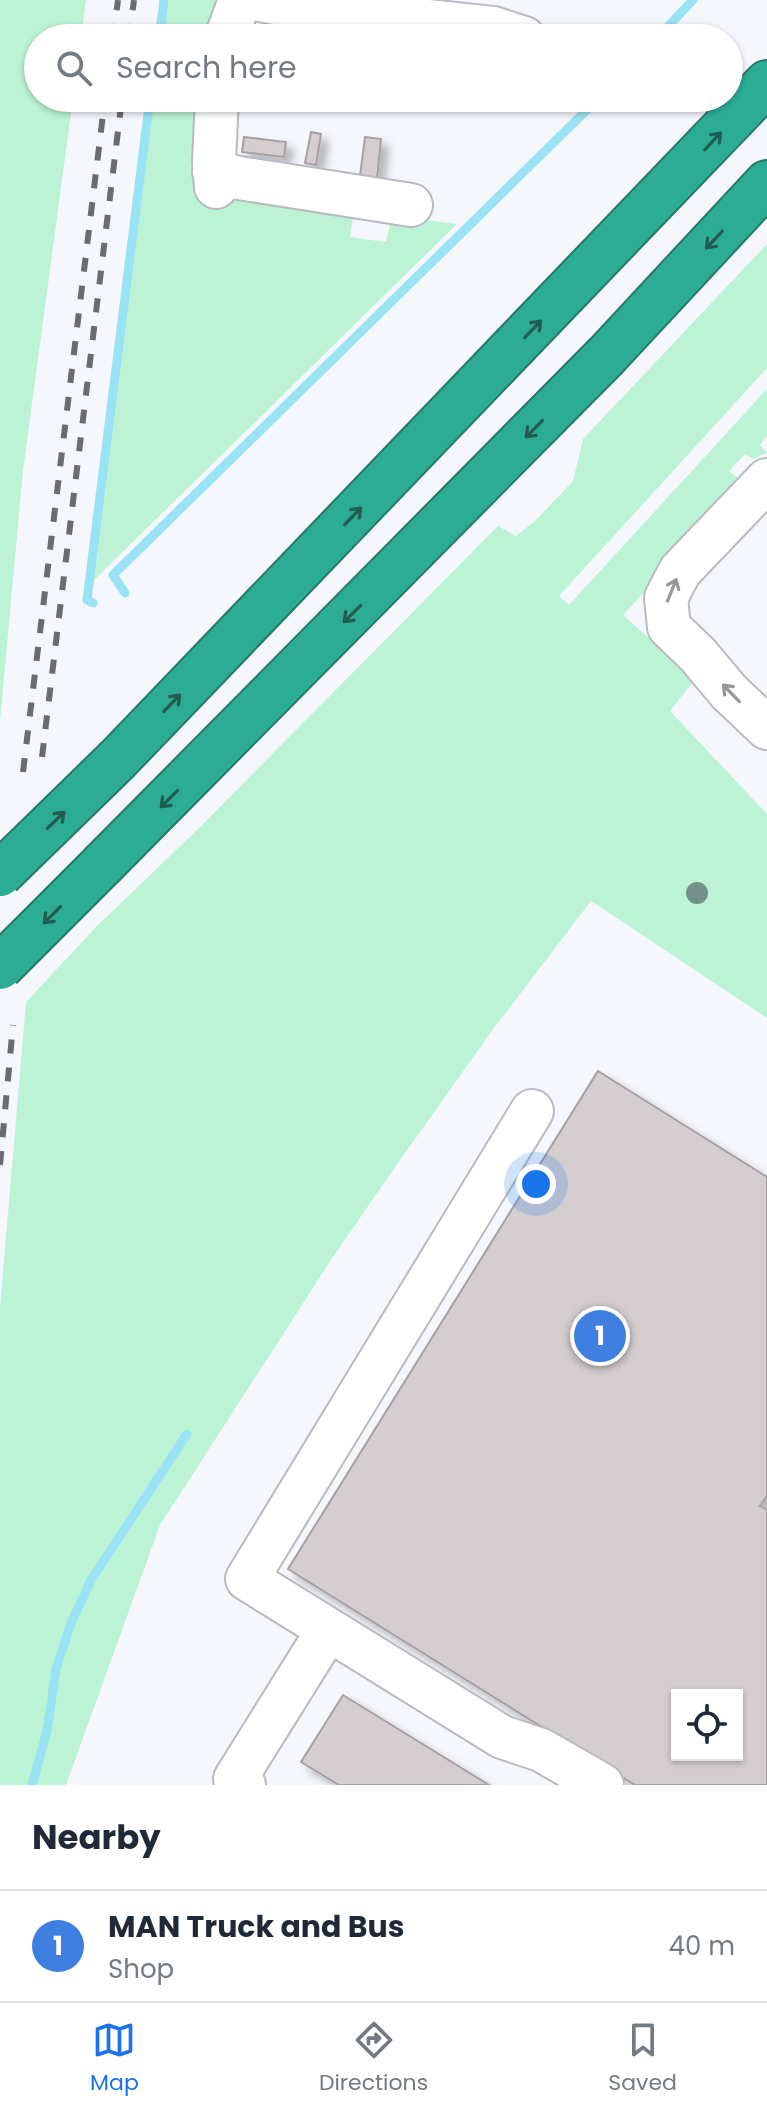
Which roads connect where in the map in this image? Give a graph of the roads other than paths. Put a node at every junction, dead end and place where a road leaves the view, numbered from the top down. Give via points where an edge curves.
1 (240, 0) edge
2 (260, 0) edge
3 (231, 24) edge
4 (456, 24) edge
5 (767, 83) edge
6 (743, 108) edge
7 (215, 112) edge
8 (739, 112) edge
9 (767, 183) edge
10 (411, 205) dead end
11 (767, 480) edge
12 (767, 728) edge
13 (0, 874) edge
14 (0, 967) edge
15 (532, 1111) dead end
16 (328, 1630) junction
17 (244, 1785) edge
18 (602, 1785) edge

1 - 3 street
2 - 4 street
6 -> 5 highway, bridge
7 - 10 street via 215,179
13 -> 8 highway, bridge via 118,759
9 -> 14 highway, bridge via 607,355
12 -> 11 street via 669,627 666,598 680,571
15 - 16 street via 247,1579
16 - 17 street via 235,1779
16 - 18 street via 502,1737 541,1750

